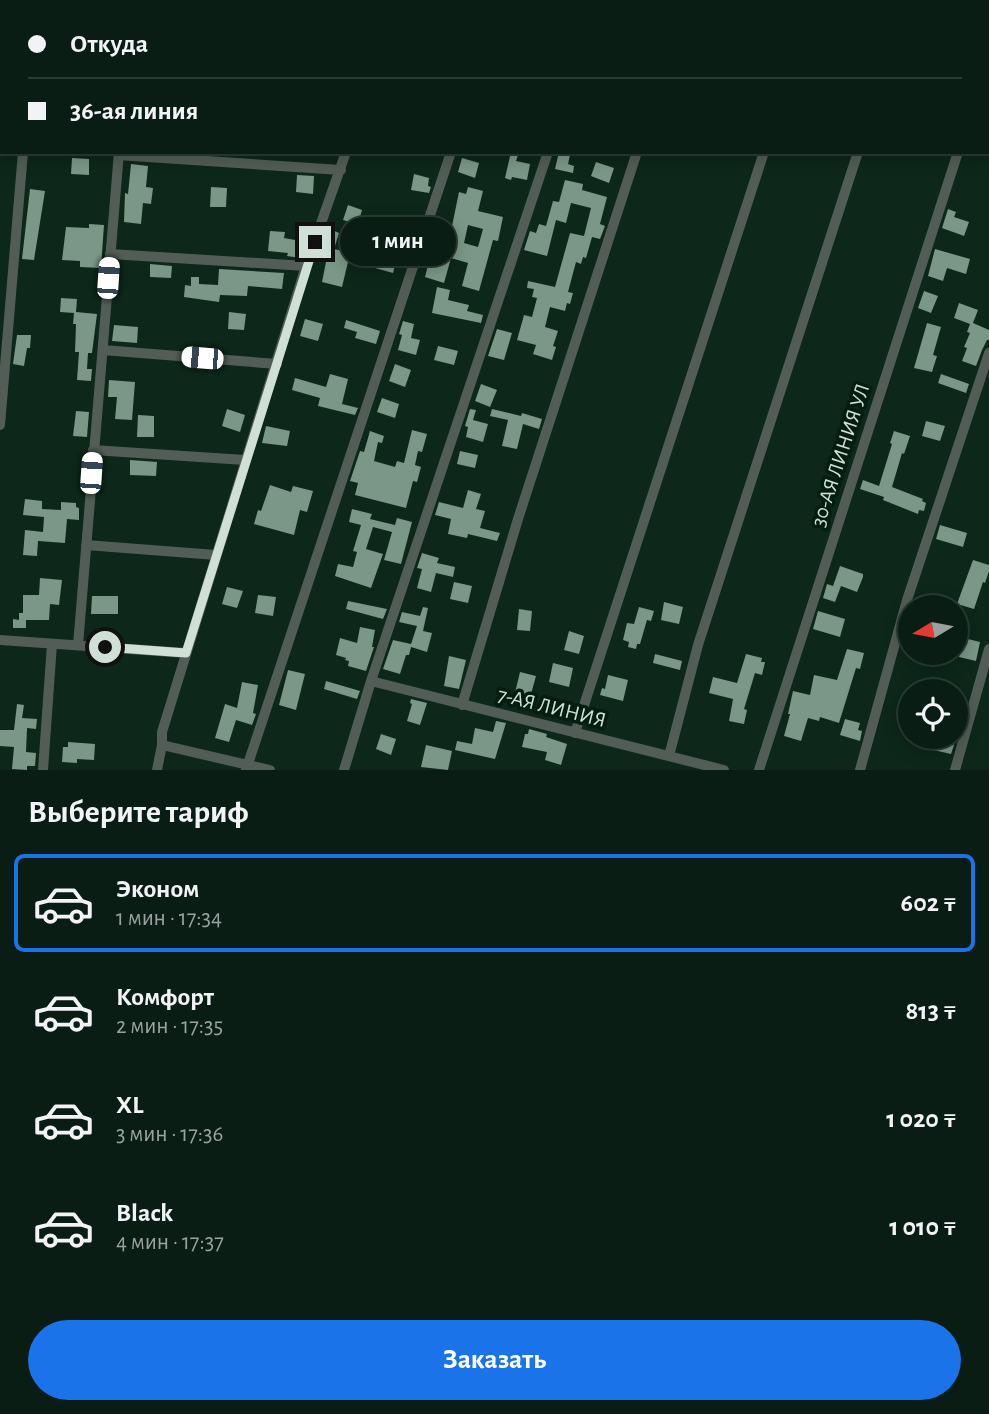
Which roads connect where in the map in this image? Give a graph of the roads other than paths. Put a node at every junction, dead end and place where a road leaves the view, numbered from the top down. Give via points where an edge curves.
1 (23, 154) edge
2 (118, 154) edge
3 (345, 154) edge
4 (450, 154) edge
5 (547, 154) edge
6 (636, 154) edge
7 (763, 154) edge
8 (857, 154) edge
9 (957, 154) edge
10 (341, 170) junction
11 (110, 254) junction
12 (306, 266) junction
13 (103, 350) junction
14 (989, 353) edge
15 (277, 364) junction
16 (0, 425) edge
17 (93, 450) junction
18 (245, 460) junction
19 (86, 545) junction
20 (216, 555) junction
21 (0, 640) edge
22 (52, 644) junction
23 (78, 645) junction
24 (989, 649) edge
25 (186, 653) junction
26 (371, 681) junction
27 (462, 705) junction
28 (575, 733) junction
29 (162, 745) junction
30 (669, 756) junction
31 (246, 767) edge
32 (43, 770) edge
33 (157, 770) edge
34 (270, 770) edge
35 (344, 770) edge
36 (724, 770) edge
37 (759, 770) edge
38 (860, 770) edge
39 (955, 770) edge

1 - 16 street
2 - 10 street
2 - 11 street
3 - 10 street
4 - 31 street
5 - 26 street
6 - 27 street
7 - 28 street
8 - 30 street via 698,645
9 - 37 street, 30-АЯ ЛИНИЯ УЛ
10 - 12 street
11 - 12 street
11 - 13 street
12 - 15 street
13 - 15 street
13 - 17 street
14 - 38 street via 907,600
15 - 18 street
17 - 18 street
17 - 19 street
18 - 20 street
19 - 20 street
19 - 23 street
20 - 25 street
21 - 22 street
22 - 23 street
22 - 32 street
23 - 25 street
24 - 39 street
25 - 29 street
26 - 27 street, 7-АЯ ЛИНИЯ
26 - 35 street
27 - 28 street, 7-АЯ ЛИНИЯ
28 - 30 street, 7-АЯ ЛИНИЯ
29 - 31 street
29 - 33 street
30 - 36 street, 7-АЯ ЛИНИЯ
31 - 34 street

